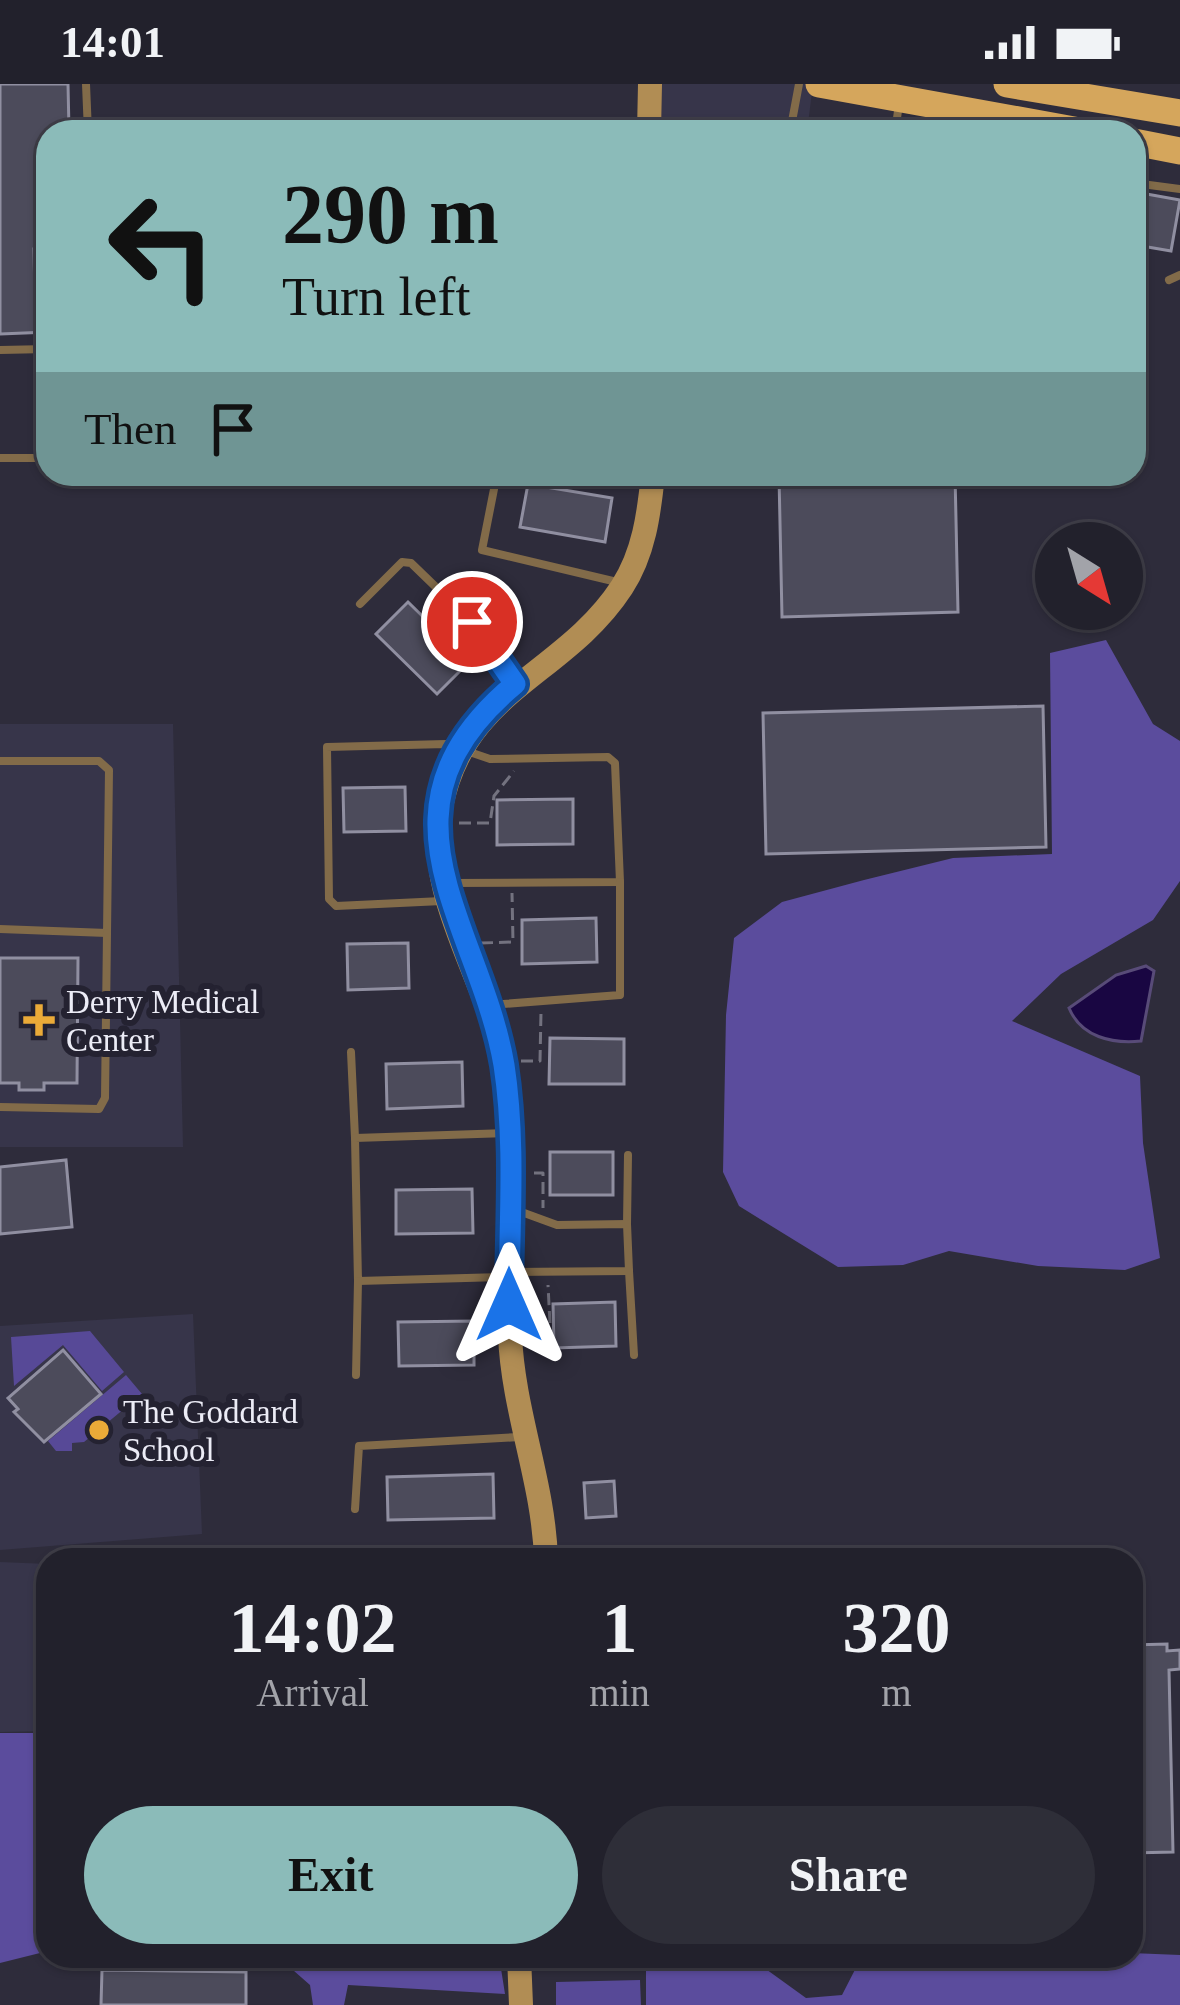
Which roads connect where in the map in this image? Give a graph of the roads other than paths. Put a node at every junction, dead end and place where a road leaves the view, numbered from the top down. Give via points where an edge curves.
1 (86, 84) edge
2 (650, 84) edge
3 (799, 84) edge
4 (819, 84) edge
5 (1007, 84) edge
6 (900, 98) junction
7 (1180, 113) edge
8 (88, 120) edge
9 (650, 120) edge
10 (792, 120) edge
11 (897, 120) edge
12 (1019, 120) edge
13 (1146, 144) edge
14 (1180, 151) edge
15 (1146, 185) edge
16 (1180, 189) edge
17 (1180, 275) edge
18 (1169, 280) dead end
19 (0, 350) edge
20 (36, 350) edge
21 (0, 458) edge
22 (36, 458) edge
23 (495, 486) edge
24 (651, 486) edge
25 (625, 584) junction
26 (361, 604) dead end
27 (515, 684) junction
28 (462, 747) junction
29 (0, 761) edge
30 (620, 882) junction
31 (445, 892) junction
32 (0, 929) edge
33 (107, 933) junction
34 (488, 1006) junction
35 (351, 1052) dead end
36 (0, 1106) edge
37 (509, 1133) junction
38 (355, 1138) junction
39 (628, 1155) dead end
40 (509, 1208) junction
41 (627, 1224) junction
42 (629, 1271) junction
43 (509, 1274) junction
44 (358, 1281) junction
45 (634, 1355) dead end
46 (356, 1375) dead end
47 (526, 1436) junction
48 (355, 1509) dead end
49 (545, 1548) edge
50 (519, 1968) edge
51 (520, 2005) edge

1 - 8 lane
2 - 9 street
3 - 10 lane
4 - 6 main road
5 - 7 main road
6 - 11 lane
6 - 12 main road
13 - 14 main road
15 - 16 lane
17 - 18 lane
19 - 20 lane
21 - 22 lane
23 - 25 lane via 482,550
24 - 25 street via 646,532
25 - 27 street via 588,628
26 - 27 lane via 411,562 472,622
27 - 28 street
28 - 30 lane via 490,759 608,757 615,763
28 - 31 street via 439,823
28 - 31 lane via 327,748 328,899 337,906
29 - 33 lane via 99,760 109,770
30 - 31 lane via 512,881
30 - 34 lane via 620,995
31 - 34 street
32 - 33 lane
33 - 36 lane via 99,1109
34 - 37 street
35 - 38 lane
37 - 38 lane
37 - 40 street
38 - 44 lane
39 - 41 lane
40 - 41 lane via 543,1222
40 - 43 street
41 - 42 lane
42 - 43 lane
42 - 45 lane
43 - 44 lane
43 - 47 street
44 - 46 lane
47 - 48 lane via 359,1446
47 - 49 street
50 - 51 street

